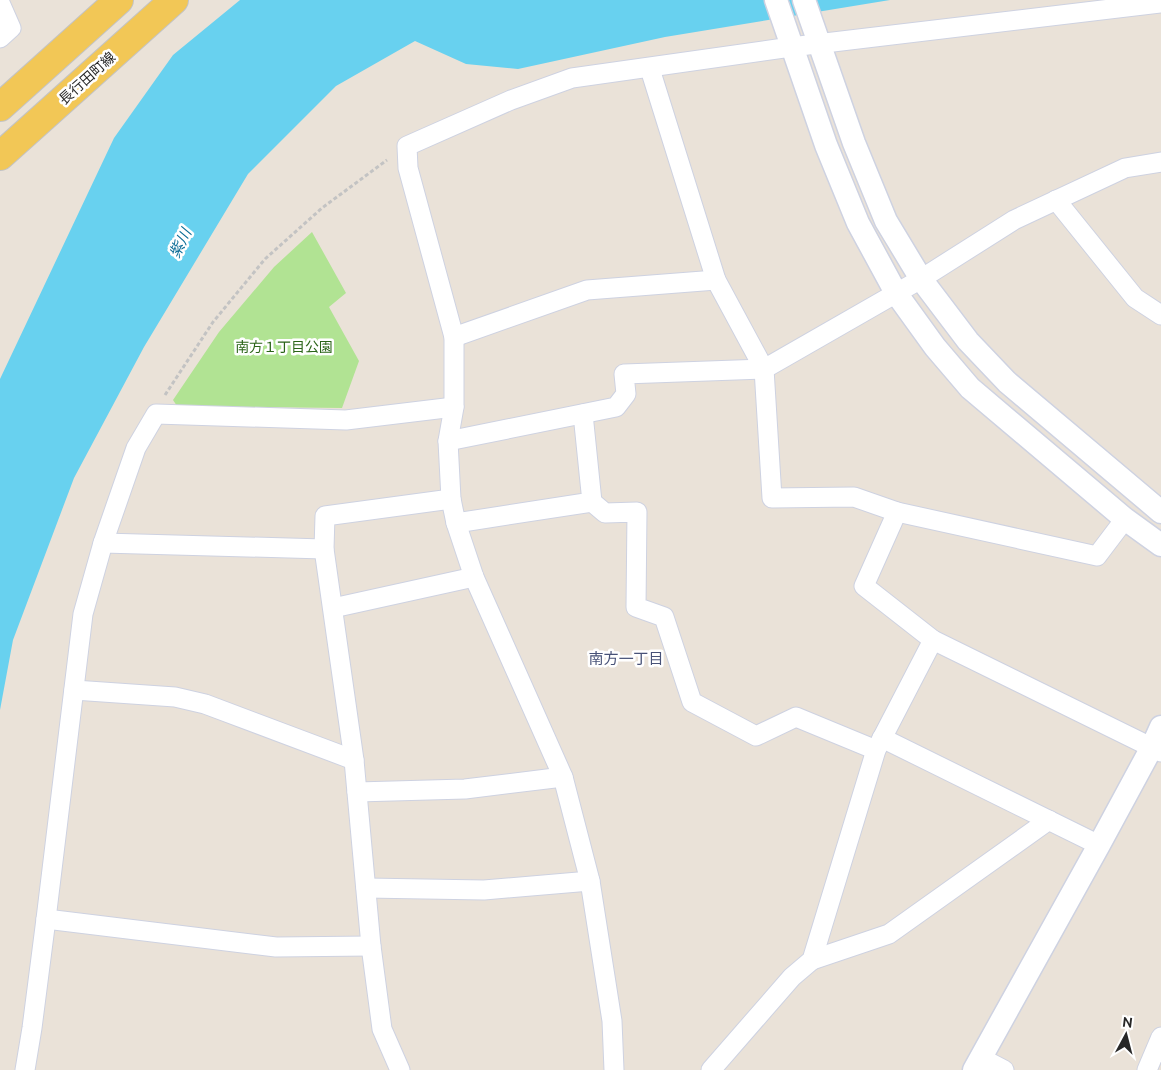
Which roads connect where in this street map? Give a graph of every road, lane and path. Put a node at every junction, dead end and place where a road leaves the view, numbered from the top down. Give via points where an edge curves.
1 (119, 0) edge
2 (174, 0) edge
3 (776, 0) edge
4 (804, 0) edge
5 (0, 3) edge
6 (1161, 3) edge
7 (0, 38) edge
8 (819, 45) junction
9 (792, 47) junction
10 (650, 69) junction
11 (0, 108) edge
12 (407, 146) junction
13 (0, 156) edge
14 (1161, 162) edge
15 (1056, 200) junction
16 (921, 279) junction
17 (716, 280) junction
18 (896, 294) junction
19 (1161, 315) edge
20 (454, 337) junction
21 (764, 370) junction
22 (454, 407) junction
23 (156, 414) junction
24 (582, 414) junction
25 (448, 441) junction
26 (451, 499) junction
27 (592, 502) junction
28 (897, 512) junction
29 (1161, 512) edge
30 (1125, 519) junction
31 (456, 522) junction
32 (103, 543) junction
33 (1161, 545) edge
34 (324, 549) junction
35 (474, 577) junction
36 (333, 608) junction
37 (933, 640) junction
38 (74, 690) junction
39 (1158, 742) edge
40 (879, 744) junction
41 (354, 760) junction
42 (563, 777) junction
43 (357, 792) junction
44 (1049, 820) junction
45 (1099, 845) junction
46 (590, 881) junction
47 (366, 888) junction
48 (46, 919) junction
49 (371, 946) junction
50 (812, 960) junction
51 (1161, 1037) edge
52 (978, 1064) edge
53 (25, 1070) edge
54 (400, 1070) edge
55 (614, 1070) edge
56 (711, 1070) edge
57 (1004, 1070) edge
58 (1147, 1070) edge

1 - 11 main road
2 - 13 main road, 長行田町線
3 - 9 street
4 - 8 street
5 - 7 street via 11,28
6 - 8 street
8 - 9 street
8 - 16 street via 886,221
9 - 10 street
9 - 18 street via 826,145 858,223
10 - 12 street via 572,78 511,100
10 - 17 street
12 - 20 street via 408,168
12 - 23 path via 322,208 265,259 213,322 170,386
14 - 15 street via 1125,168
15 - 16 street via 1014,220
15 - 19 street via 1135,298
16 - 18 street
16 - 29 street via 968,341 1007,382
17 - 20 street via 586,290
17 - 21 street
18 - 21 street
18 - 30 street via 970,388
20 - 22 street
21 - 24 street via 624,374 626,394 616,407
21 - 28 street via 772,498 854,496
22 - 23 street via 346,420
22 - 25 street
23 - 32 street via 136,448
24 - 25 street
24 - 27 street
25 - 26 street
26 - 31 street
26 - 34 street via 325,516
27 - 31 street
27 - 40 street via 604,513 637,512 636,607 664,616 692,702 756,736 796,717
28 - 30 street via 1097,556
28 - 37 street via 864,586
30 - 33 street
31 - 35 street
32 - 34 street
32 - 38 street via 83,614
34 - 36 street
35 - 36 street
35 - 42 street
36 - 41 street
37 - 39 street
37 - 40 street
38 - 41 street via 175,698 205,704
38 - 48 street
39 - 45 street
40 - 44 street
40 - 50 street
41 - 43 street
42 - 43 street via 465,789
42 - 46 street
43 - 47 street
44 - 45 street
44 - 50 street via 889,934
45 - 52 street
46 - 47 street via 484,890
46 - 55 street via 612,1021
47 - 49 street
48 - 49 street via 276,947
48 - 53 street
49 - 54 street via 382,1029
50 - 56 street via 792,978
51 - 58 street
52 - 57 street

